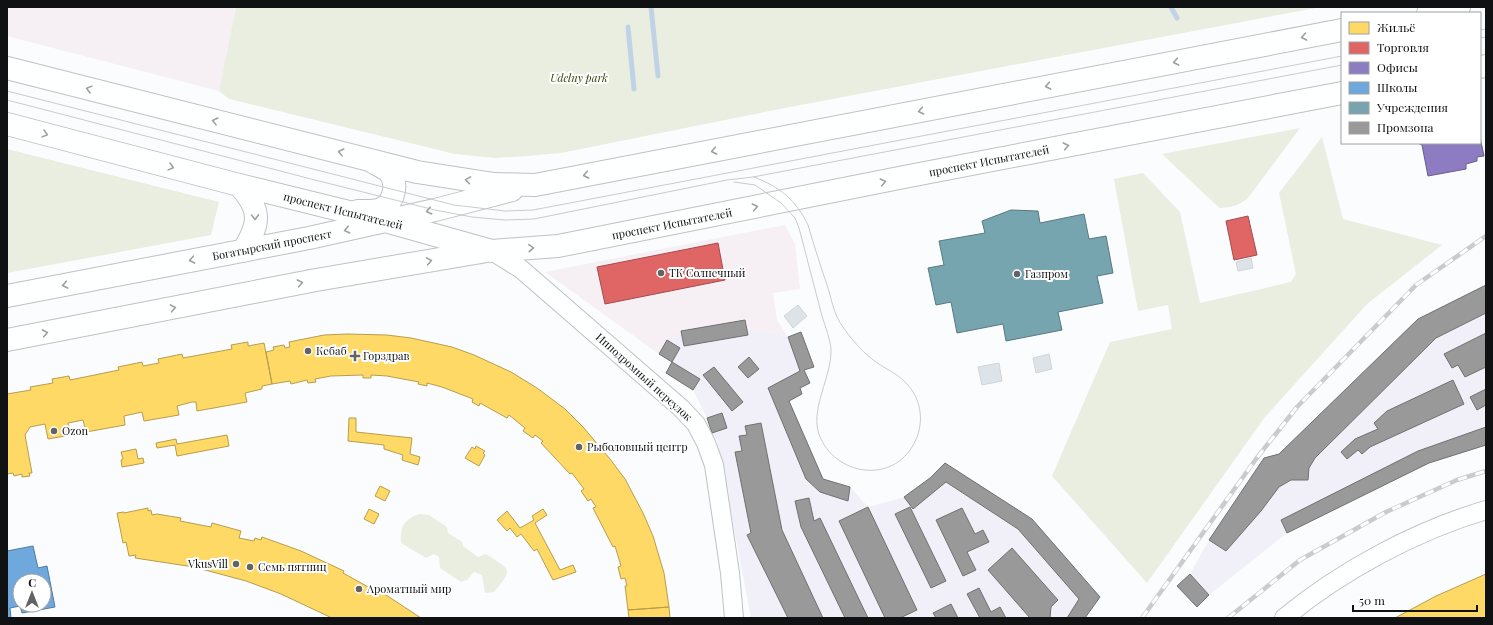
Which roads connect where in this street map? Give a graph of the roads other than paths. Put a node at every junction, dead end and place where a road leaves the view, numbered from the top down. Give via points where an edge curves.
1 (1459, 7) edge
2 (1433, 12) edge
3 (1341, 30) edge
4 (7, 68) edge
5 (1341, 93) edge
6 (7, 124) edge
7 (368, 159) junction
8 (238, 185) junction
9 (535, 185) junction
10 (349, 212) junction
11 (386, 221) junction
12 (492, 250) junction
13 (243, 251) junction
14 (7, 296) edge
15 (7, 340) edge
16 (1486, 510) edge
17 (734, 618) edge
18 (1284, 618) edge

1 - 2 main road
3 -> 9 main road
7 -> 4 main road
12 -> 5 main road, проспект Испытателей via 558,246
6 -> 8 main road, проспект Испытателей
9 -> 7 main road via 494,184 417,172
7 - 10 main road via 389,172 394,180 390,203 371,211
8 - 10 main road, проспект Испытателей
8 -> 13 main road via 249,196 255,208 256,219 250,240
9 -> 11 main road, Богатырский проспект
10 - 11 main road, проспект Испытателей
11 - 12 main road, проспект Испытателей
11 -> 13 main road, Богатырский проспект
15 -> 12 main road via 316,280
12 - 17 street, Ипподромный переулок via 521,269 681,408 696,424 714,465
13 -> 14 main road, Богатырский проспект
16 - 18 street via 1460,518 1380,554 1305,601

